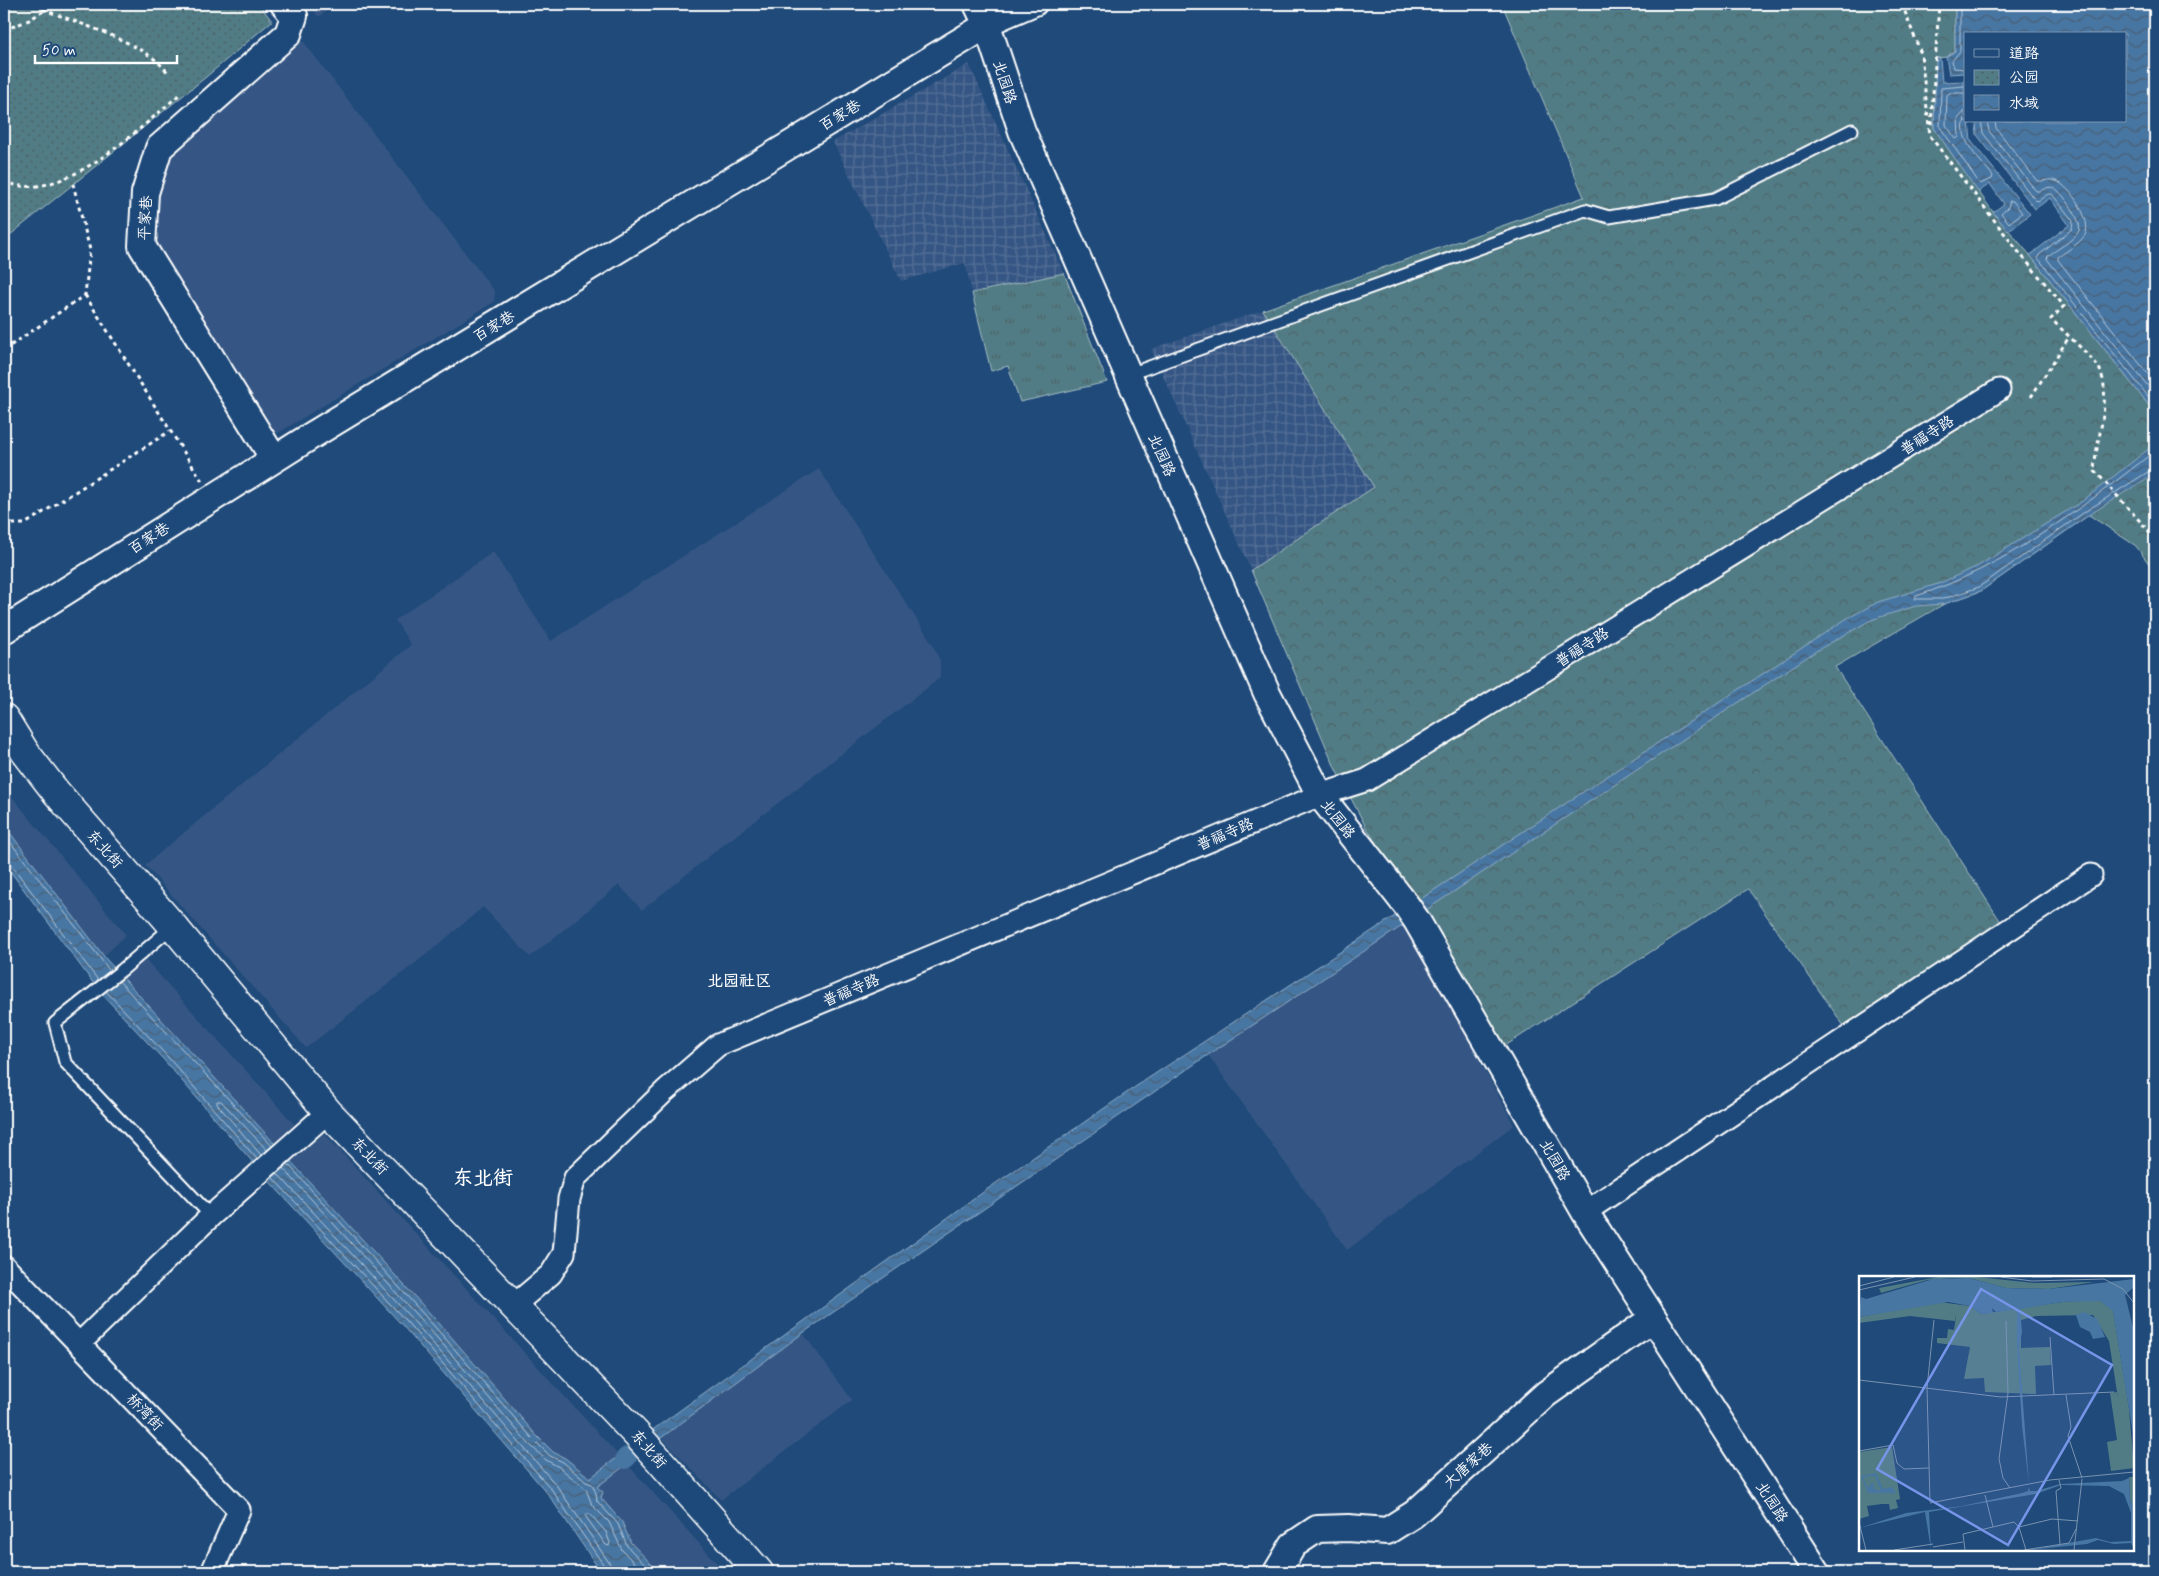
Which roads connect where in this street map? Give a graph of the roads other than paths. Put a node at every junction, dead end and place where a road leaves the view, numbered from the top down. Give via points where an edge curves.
1 (284, 4) edge
2 (1036, 4) edge
3 (982, 15) edge
4 (1852, 130) dead end
5 (1127, 375) junction
6 (1999, 390) dead end
7 (274, 459) junction
8 (4, 630) edge
9 (4, 718) edge
10 (1320, 795) junction
11 (2092, 875) dead end
12 (173, 926) junction
13 (328, 1112) junction
14 (1585, 1212) junction
15 (211, 1216) junction
16 (4, 1266) edge
17 (513, 1306) junction
18 (1652, 1319) junction
19 (79, 1344) junction
20 (212, 1572) edge
21 (760, 1572) edge
22 (1277, 1572) edge
23 (1817, 1572) edge

1 - 7 street, 平家巷 via 294,16 288,34 159,148 145,194 142,246
2 - 3 street
3 - 5 street, 北园路 via 1022,131
3 - 7 street, 百家巷
4 - 5 lane via 1715,199 1609,217 1585,210
5 - 10 street, 北园路 via 1267,693
6 - 10 street, 普福寺路 via 1367,780
7 - 8 street, 百家巷
9 - 12 main road, 东北街 via 56,792
10 - 14 street, 北园路 via 1412,913
10 - 17 street, 普福寺路 via 718,1045 665,1091 576,1178 569,1200 564,1253 551,1274
11 - 14 street
12 - 13 main road, 东北街
12 - 15 lane via 55,1023 65,1062
13 - 15 street
13 - 17 main road, 东北街
14 - 18 street, 北园路
15 - 19 street
16 - 19 street, 桥湾街
17 - 21 main road, 东北街 via 637,1435
18 - 22 street, 大唐家巷 via 1546,1394 1414,1514 1387,1531 1317,1529 1293,1545
18 - 23 street, 北园路
19 - 20 street, 桥湾街 via 239,1510

